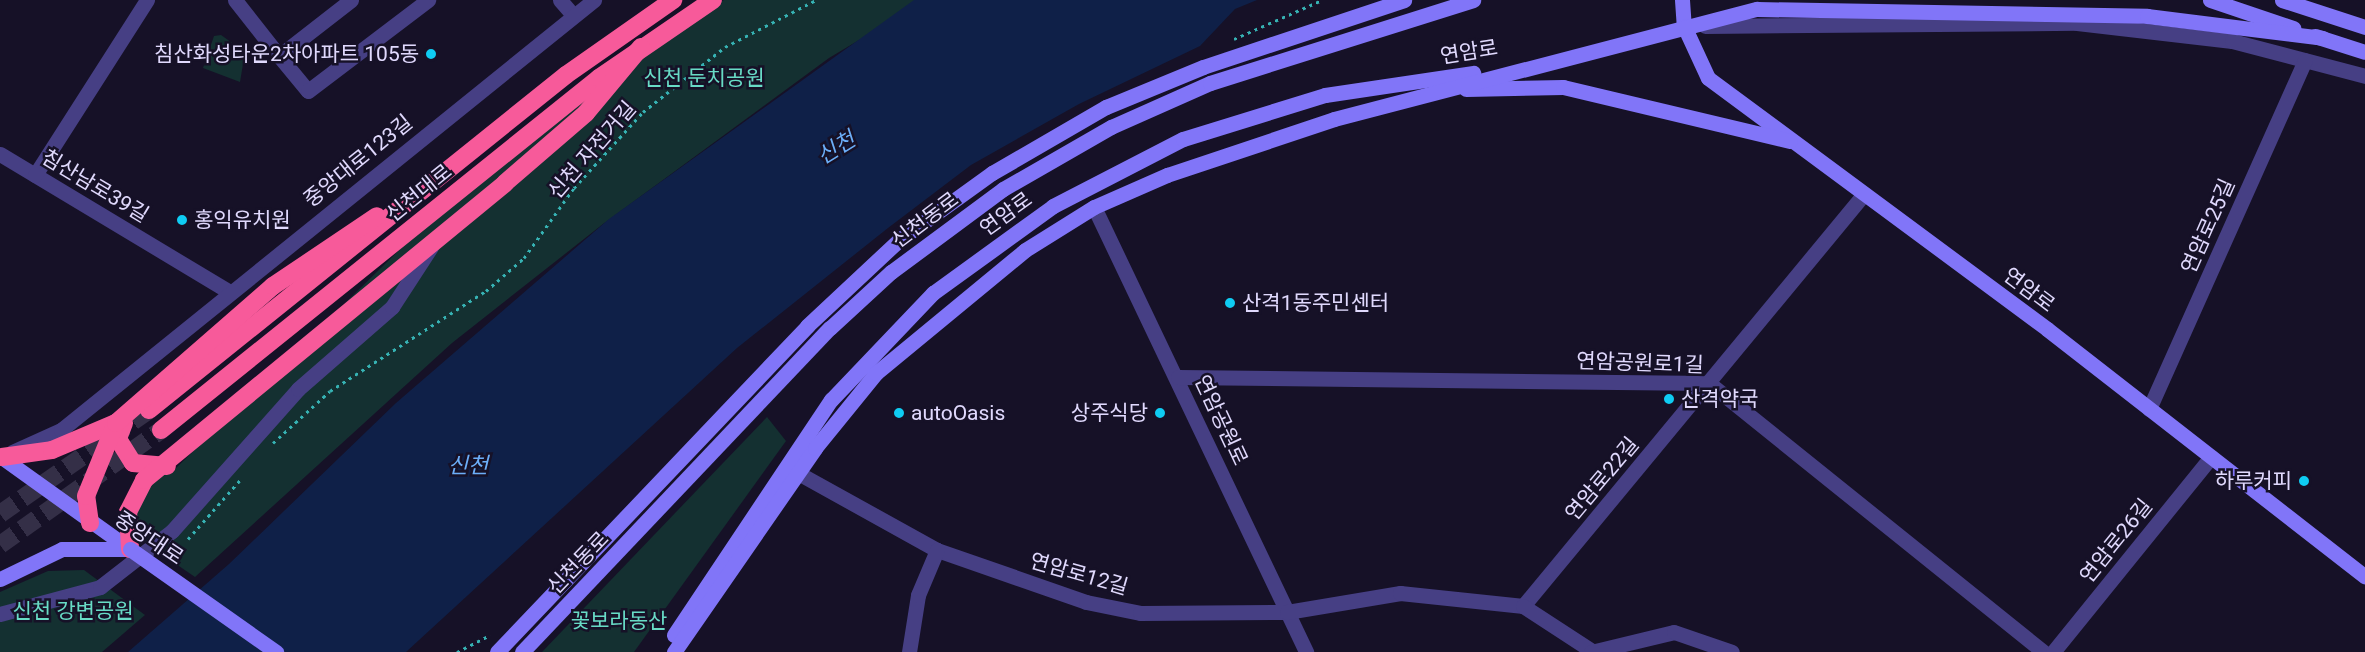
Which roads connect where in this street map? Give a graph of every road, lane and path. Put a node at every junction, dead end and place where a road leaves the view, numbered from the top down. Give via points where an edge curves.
1 (147, 0) edge
2 (235, 0) edge
3 (351, 0) edge
4 (428, 0) edge
5 (560, 0) edge
6 (594, 0) edge
7 (673, 0) edge
8 (713, 0) edge
9 (816, 0) edge
10 (1404, 0) edge
11 (1473, 0) edge
12 (1682, 0) edge
13 (1853, 0) edge
14 (2210, 0) edge
15 (2282, 0) edge
16 (1811, 6) junction
17 (573, 15) junction
18 (1684, 26) junction
19 (2365, 27) edge
20 (2323, 38) junction
21 (641, 47) junction
22 (2365, 52) edge
23 (279, 56) junction
24 (2305, 60) junction
25 (1541, 62) junction
26 (2365, 76) edge
27 (1443, 90) junction
28 (1795, 143) junction
29 (478, 147) junction
30 (0, 154) edge
31 (35, 175) junction
32 (1864, 194) junction
33 (1094, 207) junction
34 (438, 237) junction
35 (486, 291) dead end
36 (230, 292) junction
37 (1178, 377) junction
38 (1709, 383) junction
39 (2149, 409) junction
40 (149, 410) tunnel mouth
41 (122, 416) junction
42 (161, 430) tunnel mouth
43 (1, 456) edge
44 (2211, 457) junction
45 (168, 466) junction
46 (798, 473) junction
47 (90, 523) junction
48 (130, 549) junction
49 (937, 550) junction
50 (2365, 577) edge
51 (0, 579) edge
52 (1523, 606) junction
53 (1287, 612) junction
54 (0, 614) edge
55 (1716, 644) junction
56 (276, 652) edge
57 (497, 652) edge
58 (522, 652) edge
59 (665, 652) edge
60 (674, 652) edge
61 (909, 652) edge
62 (1306, 652) edge
63 (1591, 652) edge
64 (1732, 652) edge
65 (1744, 652) edge
66 (2043, 652) edge
67 (2053, 652) edge

1 - 31 street
2 - 23 street
3 - 23 street
4 - 23 street via 308,91
5 - 17 street
6 - 17 street, 중앙대로123길
7 - 29 highway, 신천대로
8 - 21 highway, 신천대로
9 - 35 path, 신천 자전거길 via 725,47 643,112 574,188 524,258
10 - 57 main road, 신천동로 via 1192,71 1106,107 992,173 899,240 807,326
11 - 58 main road, 신천동로 via 1210,83 1111,127 1003,189 891,272 830,328
12 - 18 main road
13 - 16 main road
14 - 20 main road
15 - 19 main road
16 - 18 main road via 1756,9
16 - 20 main road via 2147,16
17 - 36 street, 중앙대로123길
18 - 24 street via 2077,23 2232,41
18 - 25 main road
18 - 28 main road, 연암로 via 1708,78
20 - 22 main road
21 - 34 highway via 586,113
21 - 42 highway, 신천대로
24 - 26 street
24 - 39 street, 연암로25길
25 - 27 main road
25 - 59 main road, 연암로 via 1325,95 1183,139 1053,206 933,293 831,400 703,586
27 - 28 main road via 1563,87
27 - 33 main road, 연암로 via 1167,175
28 - 32 main road, 연암로
29 - 40 highway, 신천대로
29 - 41 highway via 273,286
30 - 31 street, 침산남로39길
31 - 36 street, 침산남로39길
32 - 38 street, 연암로22길
32 - 39 main road, 연암로
33 - 37 street, 연암공원로
33 - 46 main road, 연암로 via 1025,250 876,373
34 - 45 highway via 224,412
34 - 54 street via 392,307 297,389 172,531 100,587
36 - 43 street, 중앙대로123길 via 61,430
37 - 38 street, 연암공원로1길
37 - 53 street, 연암공원로
38 - 52 street, 연암로22길
38 - 66 street, 연암공원로1길
39 - 44 main road, 연암로
41 - 43 highway via 52,450
41 - 45 highway via 118,439 133,463
41 - 47 highway via 86,495
43 - 47 main road, 중앙대로
44 - 50 main road, 연암로
44 - 67 street, 연암로26길
45 - 48 highway via 133,494
46 - 49 street, 연암로12길
46 - 60 main road, 연암로
47 - 48 main road, 중앙대로
48 - 51 main road via 62,549
48 - 56 main road, 중앙대로, bridge
49 - 53 street, 연암로12길 via 1086,602 1140,613
49 - 61 street via 918,596
52 - 53 street via 1400,593
52 - 63 street
53 - 62 street, 연암공원로
55 - 63 street via 1674,632
55 - 64 street
55 - 65 street

